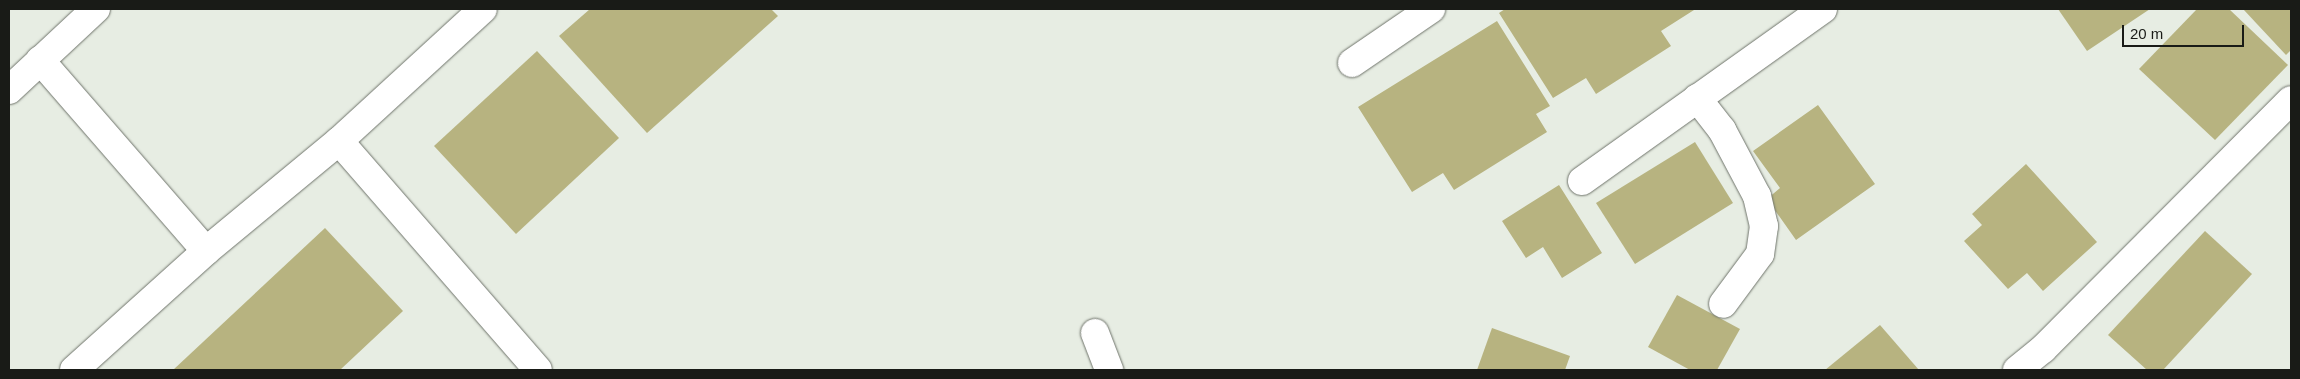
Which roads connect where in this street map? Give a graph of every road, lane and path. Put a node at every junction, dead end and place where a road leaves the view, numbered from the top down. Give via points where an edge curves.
1 (96, 9) edge
2 (483, 9) edge
3 (1431, 9) edge
4 (1823, 9) edge
5 (40, 60) junction
6 (1352, 63) dead end
7 (9, 90) edge
8 (1697, 98) junction
9 (2291, 100) edge
10 (339, 141) junction
11 (1582, 182) dead end
12 (206, 251) junction
13 (1723, 304) dead end
14 (1095, 333) dead end
15 (74, 370) edge
16 (538, 370) edge
17 (1109, 370) edge
18 (2017, 370) edge

1 - 5 street
2 - 10 street
3 - 6 street
4 - 8 street
5 - 7 street
5 - 12 street
8 - 11 street
8 - 13 street via 1722,130 1757,196 1764,226 1760,254
9 - 18 street
10 - 12 street
10 - 16 street
12 - 15 street
14 - 17 street

